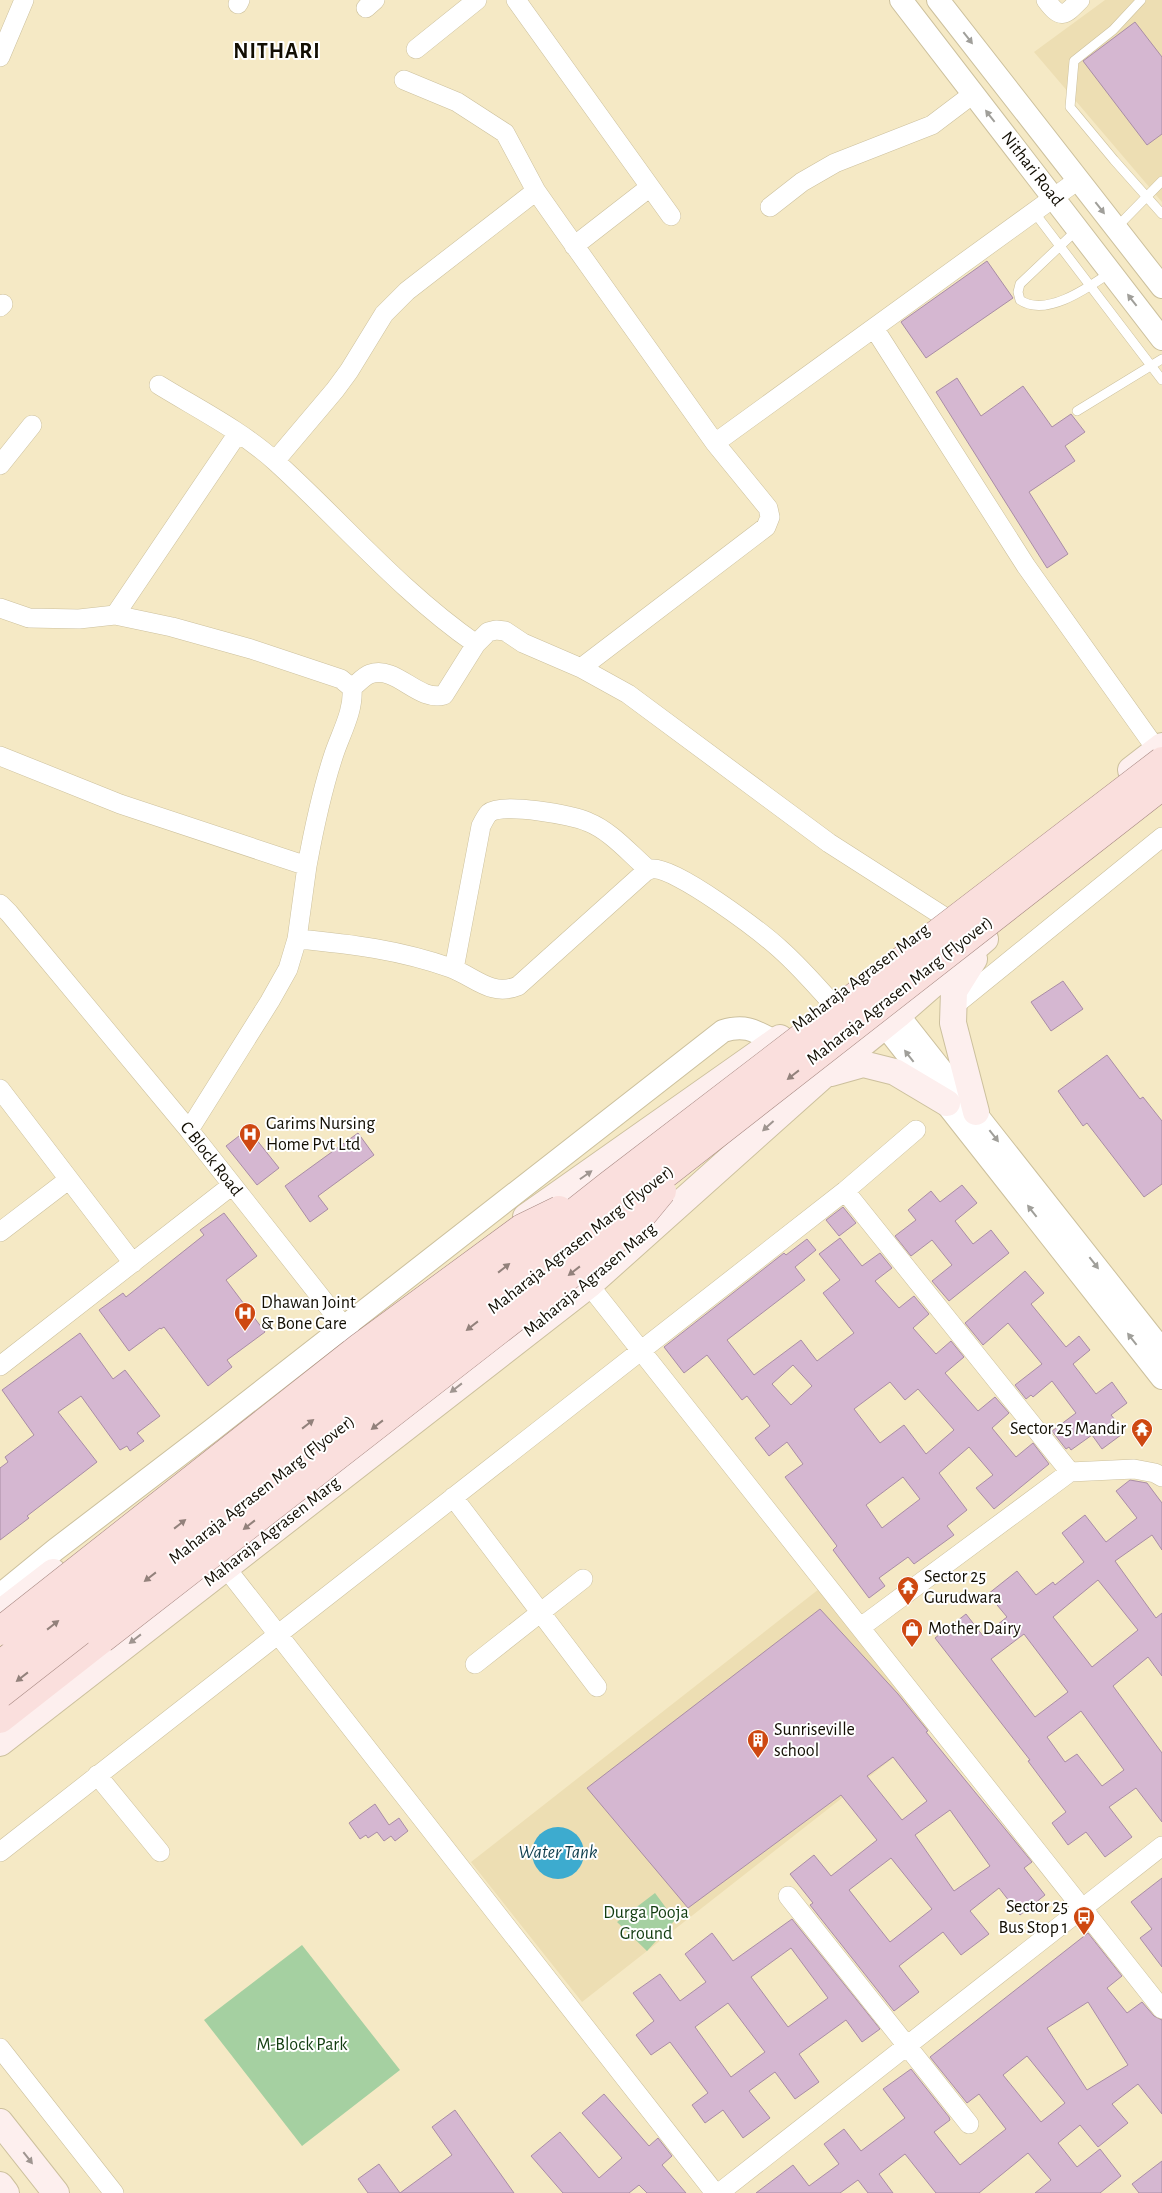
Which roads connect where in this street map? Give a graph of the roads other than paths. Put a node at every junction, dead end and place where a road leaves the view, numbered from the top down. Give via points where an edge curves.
1 (24, 0) edge
2 (477, 0) edge
3 (516, 0) edge
4 (901, 0) edge
5 (938, 0) edge
6 (1046, 0) edge
7 (1080, 0) edge
8 (1141, 0) edge
9 (416, 49) dead end
10 (0, 57) edge
11 (404, 80) dead end
12 (973, 94) junction
13 (1078, 180) junction
14 (1162, 181) edge
15 (650, 187) junction
16 (536, 191) junction
17 (1147, 196) junction
18 (1054, 198) junction
19 (770, 207) dead end
20 (1034, 212) junction
21 (1162, 214) edge
22 (671, 216) dead end
23 (1116, 228) junction
24 (1078, 229) junction
25 (1059, 245) junction
26 (574, 246) junction
27 (1111, 272) junction
28 (1090, 286) junction
29 (1162, 287) edge
30 (874, 328) junction
31 (1162, 338) edge
32 (1162, 359) edge
33 (1151, 366) junction
34 (1162, 380) edge
35 (159, 385) dead end
36 (1077, 411) dead end
37 (32, 424) dead end
38 (238, 434) junction
39 (715, 443) junction
40 (275, 461) junction
41 (0, 466) edge
42 (0, 608) edge
43 (115, 615) junction
44 (476, 644) junction
45 (581, 668) junction
46 (352, 688) junction
47 (1160, 752) edge
48 (0, 756) edge
49 (1162, 786) edge
50 (1162, 796) edge
51 (1162, 837) edge
52 (307, 866) junction
53 (649, 870) junction
54 (0, 904) edge
55 (943, 916) junction
56 (987, 937) junction
57 (297, 939) junction
58 (454, 969) junction
59 (830, 1002) junction
60 (954, 1006) junction
61 (892, 1020) junction
62 (776, 1042) junction
63 (826, 1074) junction
64 (0, 1089) edge
65 (947, 1104) junction
66 (976, 1112) junction
67 (189, 1130) junction
68 (916, 1130) dead end
69 (695, 1151) junction
70 (68, 1180) junction
71 (231, 1186) junction
72 (609, 1186) junction
73 (846, 1190) junction
74 (0, 1232) edge
75 (133, 1263) junction
76 (588, 1285) junction
77 (348, 1333) junction
78 (641, 1350) junction
79 (1162, 1350) edge
80 (0, 1366) edge
81 (1162, 1378) edge
82 (418, 1418) junction
83 (1070, 1472) junction
84 (1162, 1477) edge
85 (453, 1497) junction
86 (226, 1568) junction
87 (583, 1580) dead end
88 (0, 1596) edge
89 (0, 1613) edge
90 (540, 1613) junction
91 (860, 1627) junction
92 (0, 1631) edge
93 (278, 1634) junction
94 (475, 1664) dead end
95 (0, 1665) edge
96 (597, 1687) dead end
97 (0, 1694) edge
98 (0, 1719) edge
99 (0, 1743) edge
100 (97, 1775) junction
101 (1162, 1846) edge
102 (0, 1852) edge
103 (160, 1852) dead end
104 (788, 1896) dead end
105 (1083, 1908) junction
106 (1162, 2009) edge
107 (907, 2046) junction
108 (0, 2048) edge
109 (0, 2122) edge
110 (969, 2124) dead end
111 (0, 2185) edge
112 (6, 2193) edge
113 (56, 2193) edge
114 (114, 2193) edge
115 (715, 2193) edge
116 (720, 2193) edge

1 - 10 street
2 - 9 street
3 - 15 street
4 - 12 street, Nithari Road
5 -> 13 street
6 - 7 street via 1060,15 1066,14
8 - 17 lane via 1113,30 1074,61 1070,107
11 - 16 street via 457,102 505,134
18 -> 12 street, Nithari Road
12 - 19 street via 932,125 835,163 802,182
13 - 18 street
13 -> 23 street
14 - 17 lane
15 - 22 street
15 - 26 street
16 - 26 street
16 - 40 street via 407,291 384,314 340,384
17 - 21 lane
17 - 23 lane
18 - 20 street
18 - 24 street, Nithari Road
20 - 25 lane
20 - 30 street
23 - 29 street
24 - 25 lane
24 - 27 street, Nithari Road
25 - 28 lane
25 - 28 lane via 1020,284 1020,300 1028,305 1050,305
26 - 39 street
27 - 28 lane
31 -> 27 street, Nithari Road
28 - 33 lane
30 - 39 street
30 - 47 street via 1026,566
32 - 33 lane
33 - 34 lane
33 - 36 lane
35 - 38 street
37 - 41 street
38 - 40 street
38 - 43 street
39 - 45 street via 768,508 770,517 766,527
40 - 44 street via 410,593
42 - 43 street via 28,618 79,619
43 - 46 street via 251,649 341,679
44 - 45 street via 488,632 504,631 536,650
44 - 46 street via 444,695 428,696 380,672 368,674
45 - 55 street via 628,694 829,842
46 - 52 street via 353,701 324,789
47 - 55 main road, Maharaja Agrasen Marg
47 - 72 main road, Maharaja Agrasen Marg (Flyover), bridge
48 - 52 street via 120,804
49 -> 69 main road, Maharaja Agrasen Marg (Flyover), bridge
50 - 56 main road, Maharaja Agrasen Marg
51 - 60 street
52 - 57 street
53 - 58 street via 518,986 506,991 492,988
53 - 58 street via 610,835 588,822 506,807 490,812 481,826
53 - 59 street via 661,870 688,883 732,912 779,948
54 - 67 street, C Block Road
55 - 59 main road, Maharaja Agrasen Marg
56 - 60 main road via 954,992
56 - 61 main road, Maharaja Agrasen Marg
57 - 58 street via 356,944 405,953
57 - 67 street via 288,969 270,1001
59 - 62 main road, Maharaja Agrasen Marg
60 - 66 main road via 953,1023
61 - 63 main road, Maharaja Agrasen Marg
65 -> 61 street
61 - 66 street
77 -> 62 main road, Maharaja Agrasen Marg
62 - 77 street via 750,1029 737,1027 723,1032
63 - 65 main road via 863,1064 895,1072
63 -> 76 main road, Maharaja Agrasen Marg
64 - 70 street
81 -> 65 street
66 -> 79 street
67 - 71 street, C Block Road
68 - 73 street
69 -> 97 main road, Maharaja Agrasen Marg (Flyover), bridge
69 -> 98 main road, bridge via 634,1225
70 - 74 street
70 - 75 street
71 - 75 street
71 - 77 street, C Block Road
72 - 92 main road, bridge via 522,1228 360,1347
95 -> 72 main road, Maharaja Agrasen Marg (Flyover), bridge
73 - 78 street
73 - 83 street
75 - 80 street
76 - 78 street
76 -> 82 main road, Maharaja Agrasen Marg
77 - 82 street, C Block Road
77 - 88 street via 220,1424
77 - 89 main road, Maharaja Agrasen Marg
78 - 85 street
78 - 91 street
82 - 86 main road, Maharaja Agrasen Marg
83 - 84 street via 1134,1469
83 - 91 street
85 - 90 street
85 - 93 street
86 - 93 street
86 -> 99 main road, Maharaja Agrasen Marg
87 - 90 street
90 - 94 street
90 - 96 street
91 - 105 street
93 - 100 street
93 - 115 street
100 - 102 street
100 - 103 street
101 - 105 street
104 - 107 street
105 - 106 street
105 - 107 street
107 - 110 street
107 - 116 street
108 - 114 street
109 -> 113 main road
111 - 112 main road

